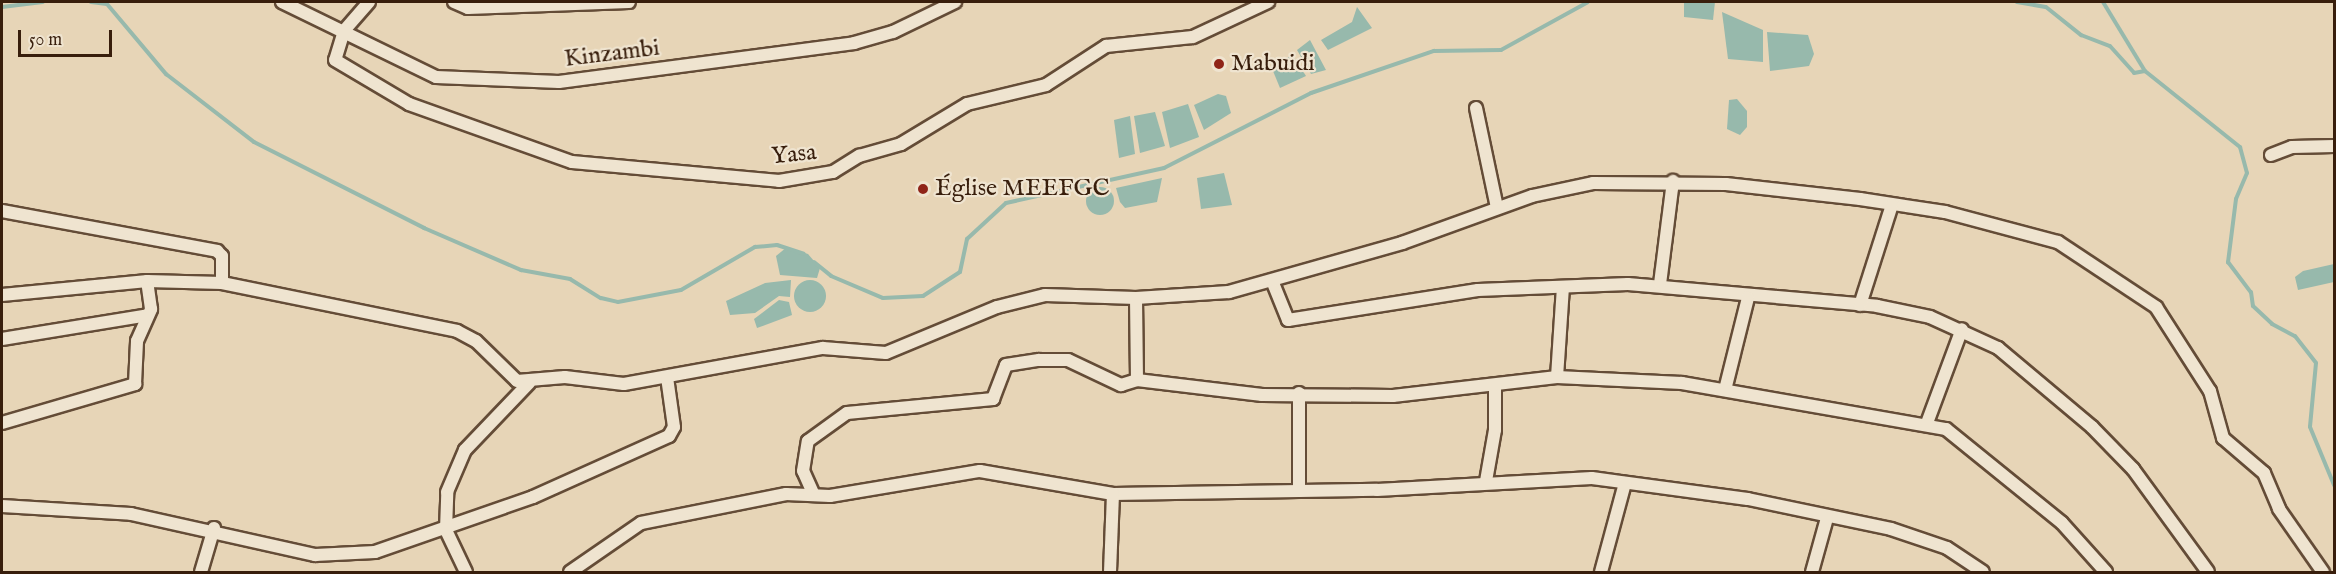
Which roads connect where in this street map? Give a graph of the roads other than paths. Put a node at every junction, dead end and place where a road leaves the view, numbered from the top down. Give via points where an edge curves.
1 (282, 2) edge
2 (369, 2) edge
3 (454, 2) edge
4 (629, 2) edge
5 (955, 2) edge
6 (1268, 2) edge
7 (344, 31) junction
8 (1476, 108) dead end
9 (2334, 146) edge
10 (2271, 155) dead end
11 (1673, 181) junction
12 (1892, 204) junction
13 (1497, 208) junction
14 (2, 211) edge
15 (147, 281) junction
16 (222, 283) junction
17 (1273, 283) junction
18 (1660, 284) junction
19 (1563, 287) junction
20 (2, 295) edge
21 (1136, 298) junction
22 (1748, 298) junction
23 (1860, 304) junction
24 (148, 315) junction
25 (1962, 328) junction
26 (2, 339) edge
27 (667, 377) junction
28 (1557, 377) junction
29 (1137, 380) junction
30 (529, 383) junction
31 (1495, 386) junction
32 (1725, 390) junction
33 (1299, 393) junction
34 (2, 423) edge
35 (1927, 423) junction
36 (1486, 482) junction
37 (1625, 483) junction
38 (1299, 491) junction
39 (813, 493) junction
40 (1113, 494) junction
41 (2, 506) edge
42 (1827, 518) junction
43 (214, 528) junction
44 (446, 530) junction
45 (201, 573) edge
46 (466, 573) edge
47 (570, 573) edge
48 (1110, 573) edge
49 (1601, 573) edge
50 (1812, 573) edge
51 (1983, 573) edge
52 (2106, 573) edge
53 (2208, 573) edge
54 (2323, 573) edge

1 - 7 street, Kinzambi
2 - 7 street
3 - 4 street via 468,8
5 - 7 street, Kinzambi via 893,32 854,43 559,82 436,77
6 - 7 street, Yasa via 1193,37 1106,46 1046,86 967,104 901,144 859,156 833,172 779,181 572,162 488,137 469,123 409,104 336,63
8 - 13 street
9 - 10 street via 2292,147
11 - 12 street
11 - 13 street via 1593,183
11 - 18 street
12 - 23 street
12 - 54 street via 1945,212 2058,242 2156,307 2210,391 2223,438 2264,473 2284,517
13 - 17 street
14 - 16 street via 217,252 222,256
15 - 16 street
15 - 20 street
15 - 24 street
16 - 30 street via 457,331 476,341 508,375
17 - 19 street via 1288,320 1478,290
17 - 21 street via 1195,297
18 - 19 street
18 - 22 street
19 - 28 street
21 - 27 street via 1045,295 997,307 886,353 823,348
21 - 29 street
22 - 23 street
22 - 32 street
23 - 25 street
24 - 26 street
24 - 34 street via 136,341 134,386
25 - 35 street
25 - 53 street via 1998,348 2092,427 2133,469
27 - 30 street via 624,384 565,377
27 - 44 street via 674,427 669,436
28 - 31 street
28 - 32 street
29 - 33 street via 1213,391
29 - 39 street via 1121,384 1068,360 1040,360 1006,365 993,399 847,413 805,446 803,471
30 - 44 street via 455,468 447,492
31 - 33 street via 1393,396
31 - 36 street via 1495,430
32 - 35 street
33 - 38 street
35 - 52 street via 1964,439 2062,523
36 - 37 street via 1592,478
36 - 38 street
37 - 42 street via 1748,499
37 - 49 street
38 - 40 street
39 - 40 street via 830,496 980,471
39 - 47 street via 641,523
40 - 48 street
41 - 43 street via 131,514
42 - 50 street
42 - 51 street via 1931,541
43 - 44 street via 264,546 346,557
43 - 45 street
44 - 46 street

